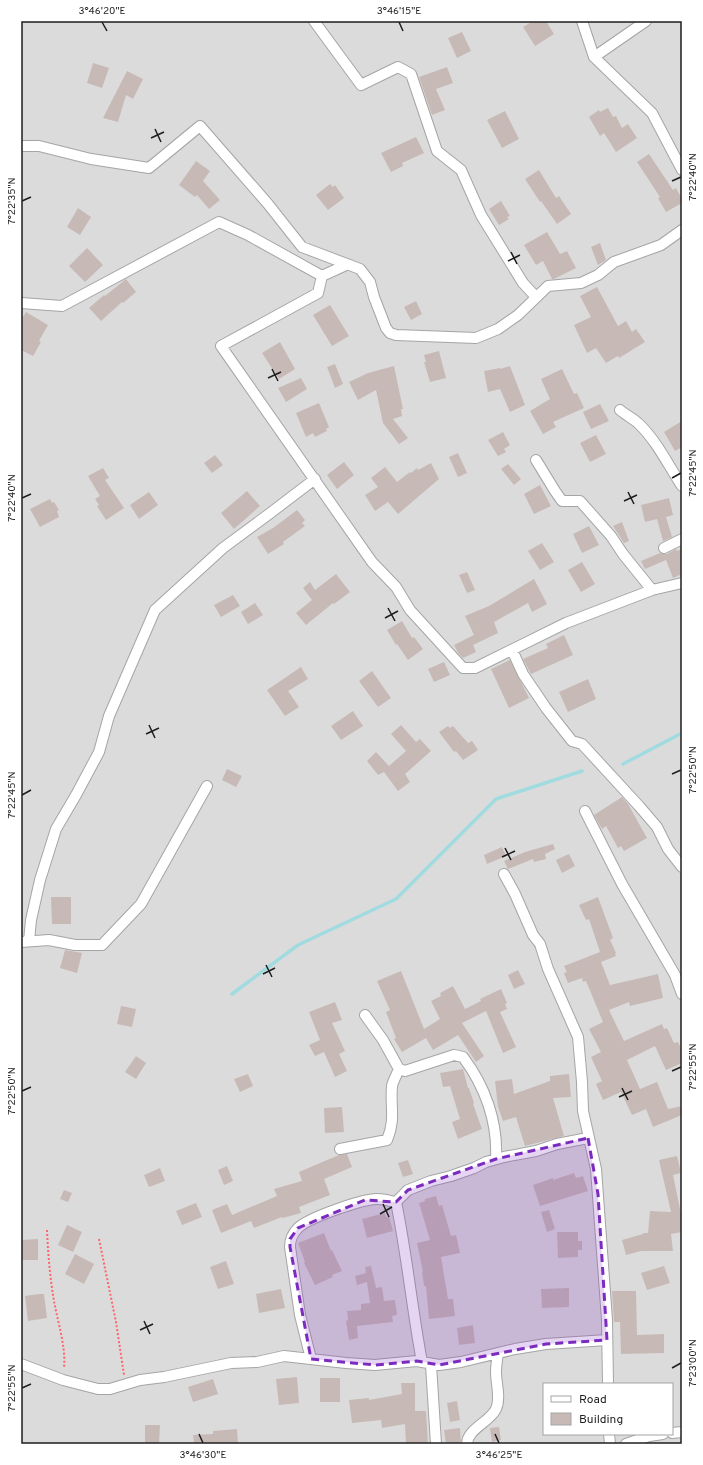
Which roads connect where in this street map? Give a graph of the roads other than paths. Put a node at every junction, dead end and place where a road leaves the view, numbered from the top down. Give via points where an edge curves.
1 (314, 21) edge
2 (582, 21) edge
3 (646, 21) edge
4 (594, 57) junction
5 (21, 146) edge
6 (682, 170) edge
7 (682, 230) edge
8 (346, 265) junction
9 (322, 276) junction
10 (536, 297) junction
11 (21, 303) edge
12 (620, 410) dead end
13 (536, 460) dead end
14 (315, 479) junction
15 (682, 486) edge
16 (682, 539) edge
17 (664, 548) dead end
18 (682, 583) edge
19 (652, 590) junction
20 (512, 650) junction
21 (207, 786) dead end
22 (585, 811) dead end
23 (682, 867) edge
24 (504, 874) dead end
25 (25, 941) edge
26 (682, 994) edge
27 (365, 1015) dead end
28 (399, 1068) junction
29 (588, 1138) junction
30 (340, 1148) dead end
31 (496, 1159) junction
32 (396, 1202) junction
33 (607, 1340) junction
34 (498, 1353) junction
35 (311, 1359) junction
36 (426, 1363) junction
37 (21, 1364) edge
38 (608, 1383) edge
39 (656, 1435) edge
40 (436, 1444) edge
41 (467, 1444) edge
42 (626, 1444) edge

1 - 10 street via 361,85 398,67 411,74 437,152 461,170 481,215 523,283
2 - 4 street
3 - 4 street
4 - 6 street via 652,114
5 - 8 street via 39,146 91,159 149,168 200,126 302,247
7 - 10 street via 661,245 614,262 598,275 581,283 548,286
8 - 9 street
8 - 10 street via 360,269 370,282 386,328 396,335 476,338 498,329 518,315
9 - 11 street via 219,222 62,306
9 - 14 street via 318,293 221,346
12 - 15 street via 649,436
13 - 19 street via 562,500 580,502 611,536
14 - 20 street via 372,562 396,587 410,610 463,668 475,668
14 - 25 street via 223,548 155,610 109,716 99,752 56,829
16 - 17 street
18 - 19 street
19 - 20 street via 566,623
20 - 23 street via 523,674 550,714 572,741 582,744 640,806 657,827 668,849
21 - 25 street via 141,904 102,945 75,945 48,940
22 - 26 street
24 - 29 street via 533,935 540,944 548,969 578,1037 583,1111
27 - 28 street via 384,1040
28 - 30 street via 392,1085 393,1119 387,1140
28 - 31 street via 406,1071 454,1055 463,1057 474,1071 490,1108 497,1147
29 - 31 street
29 - 33 street via 596,1170
31 - 32 street via 408,1190
32 - 35 street via 378,1199 352,1204 310,1221 298,1228 290,1238 300,1316
32 - 36 street via 415,1326
33 - 34 street via 546,1344
33 - 38 street
34 - 36 street via 461,1362 439,1365
34 - 41 street via 497,1407 470,1435
35 - 36 street via 375,1365
35 - 37 street via 284,1356 257,1362 231,1363 140,1380 110,1389 98,1389 63,1380
36 - 40 street
39 - 42 street

